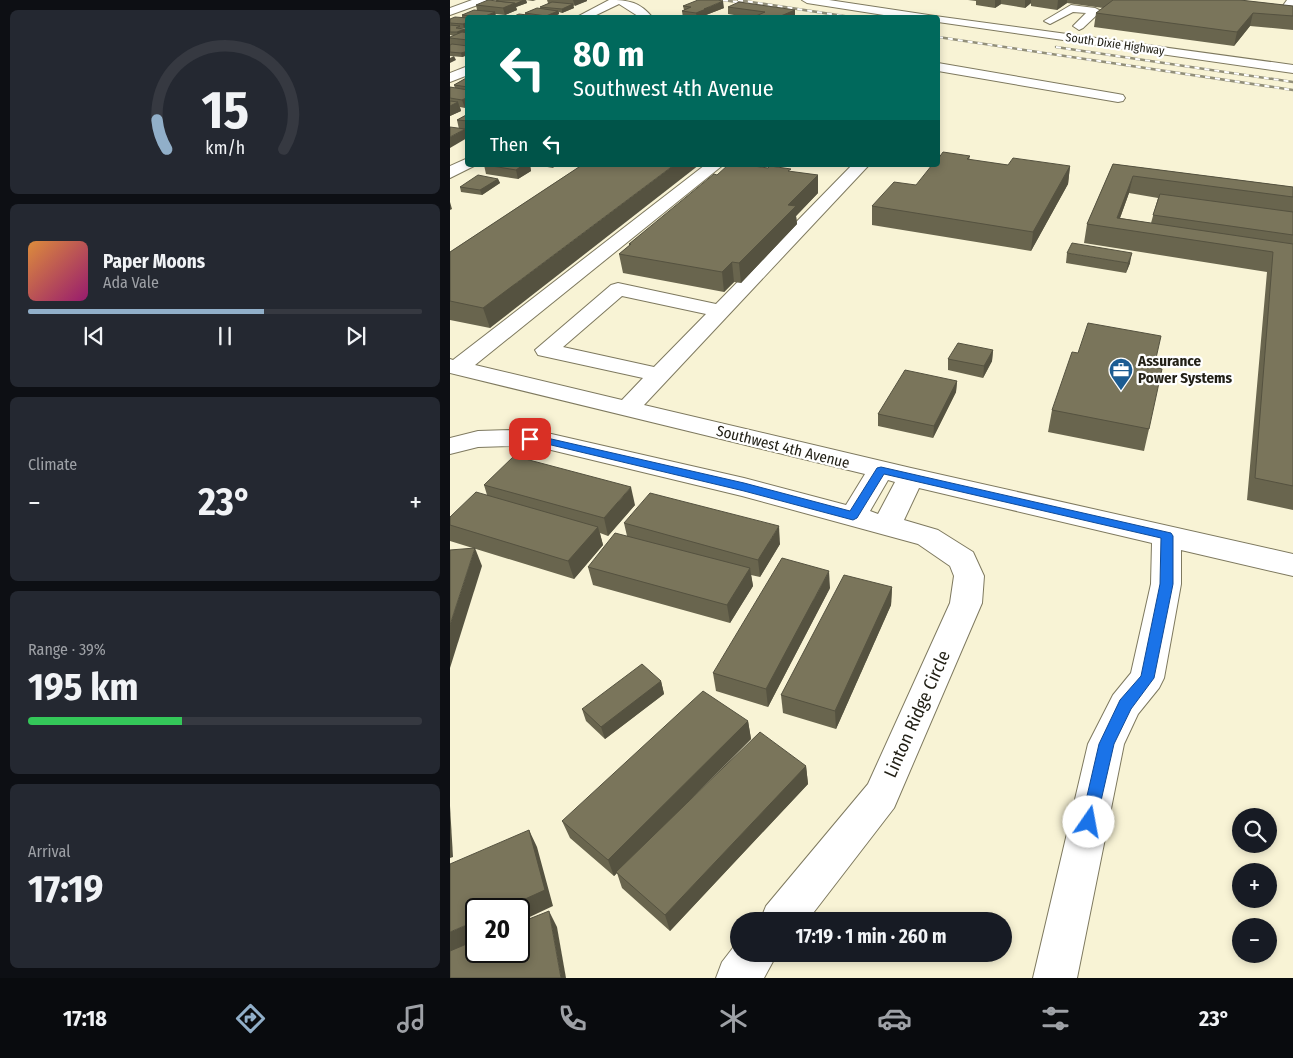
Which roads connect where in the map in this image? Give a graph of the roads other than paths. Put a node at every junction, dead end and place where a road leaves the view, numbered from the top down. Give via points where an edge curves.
1 (482, 0) edge
2 (620, 0) edge
3 (806, 0) edge
4 (1292, 0) edge
5 (450, 12) edge
6 (1283, 14) edge
7 (587, 15) edge
8 (646, 15) edge
9 (909, 15) edge
10 (940, 19) edge
11 (1050, 22) dead end
12 (1079, 26) dead end
13 (1282, 54) dead end
14 (940, 67) edge
15 (1275, 67) junction
16 (1293, 69) edge
17 (465, 71) edge
18 (450, 78) edge
19 (1118, 98) dead end
20 (465, 164) edge
21 (712, 167) edge
22 (858, 167) edge
23 (450, 173) edge
24 (721, 311) junction
25 (453, 367) edge
26 (659, 375) junction
27 (627, 409) junction
28 (450, 446) edge
29 (881, 470) junction
30 (910, 478) junction
31 (853, 516) junction
32 (887, 525) junction
33 (1167, 536) junction
34 (1293, 564) edge
35 (788, 912) edge
36 (749, 962) edge
37 (738, 978) edge
38 (1055, 978) edge

1 - 5 street
2 - 7 street
2 - 8 street
3 - 9 street
4 - 6 street
10 - 15 street, South Dixie Highway
11 - 12 street via 1071,8 1095,11
13 - 15 street
14 - 19 street
15 - 16 street, South Dixie Highway
17 - 18 street
20 - 23 street
21 - 25 street
22 - 24 street
24 - 26 street
24 - 26 street via 618,289 546,350
25 - 27 street, Southwest 4th Avenue
26 - 27 street
27 - 29 street, Southwest 4th Avenue
28 - 31 street, Linton Ridge Circle via 478,439 547,441
29 - 30 street, Southwest 4th Avenue
29 - 31 street
30 - 32 street
30 - 33 street, Southwest 4th Avenue
31 - 32 street, Linton Ridge Circle
32 - 35 street, Linton Ridge Circle via 928,537 962,560 969,576 966,603 881,796
33 - 34 street, Southwest 4th Avenue
33 - 38 street via 1166,584 1147,678 1125,705 1106,744
36 - 37 street

